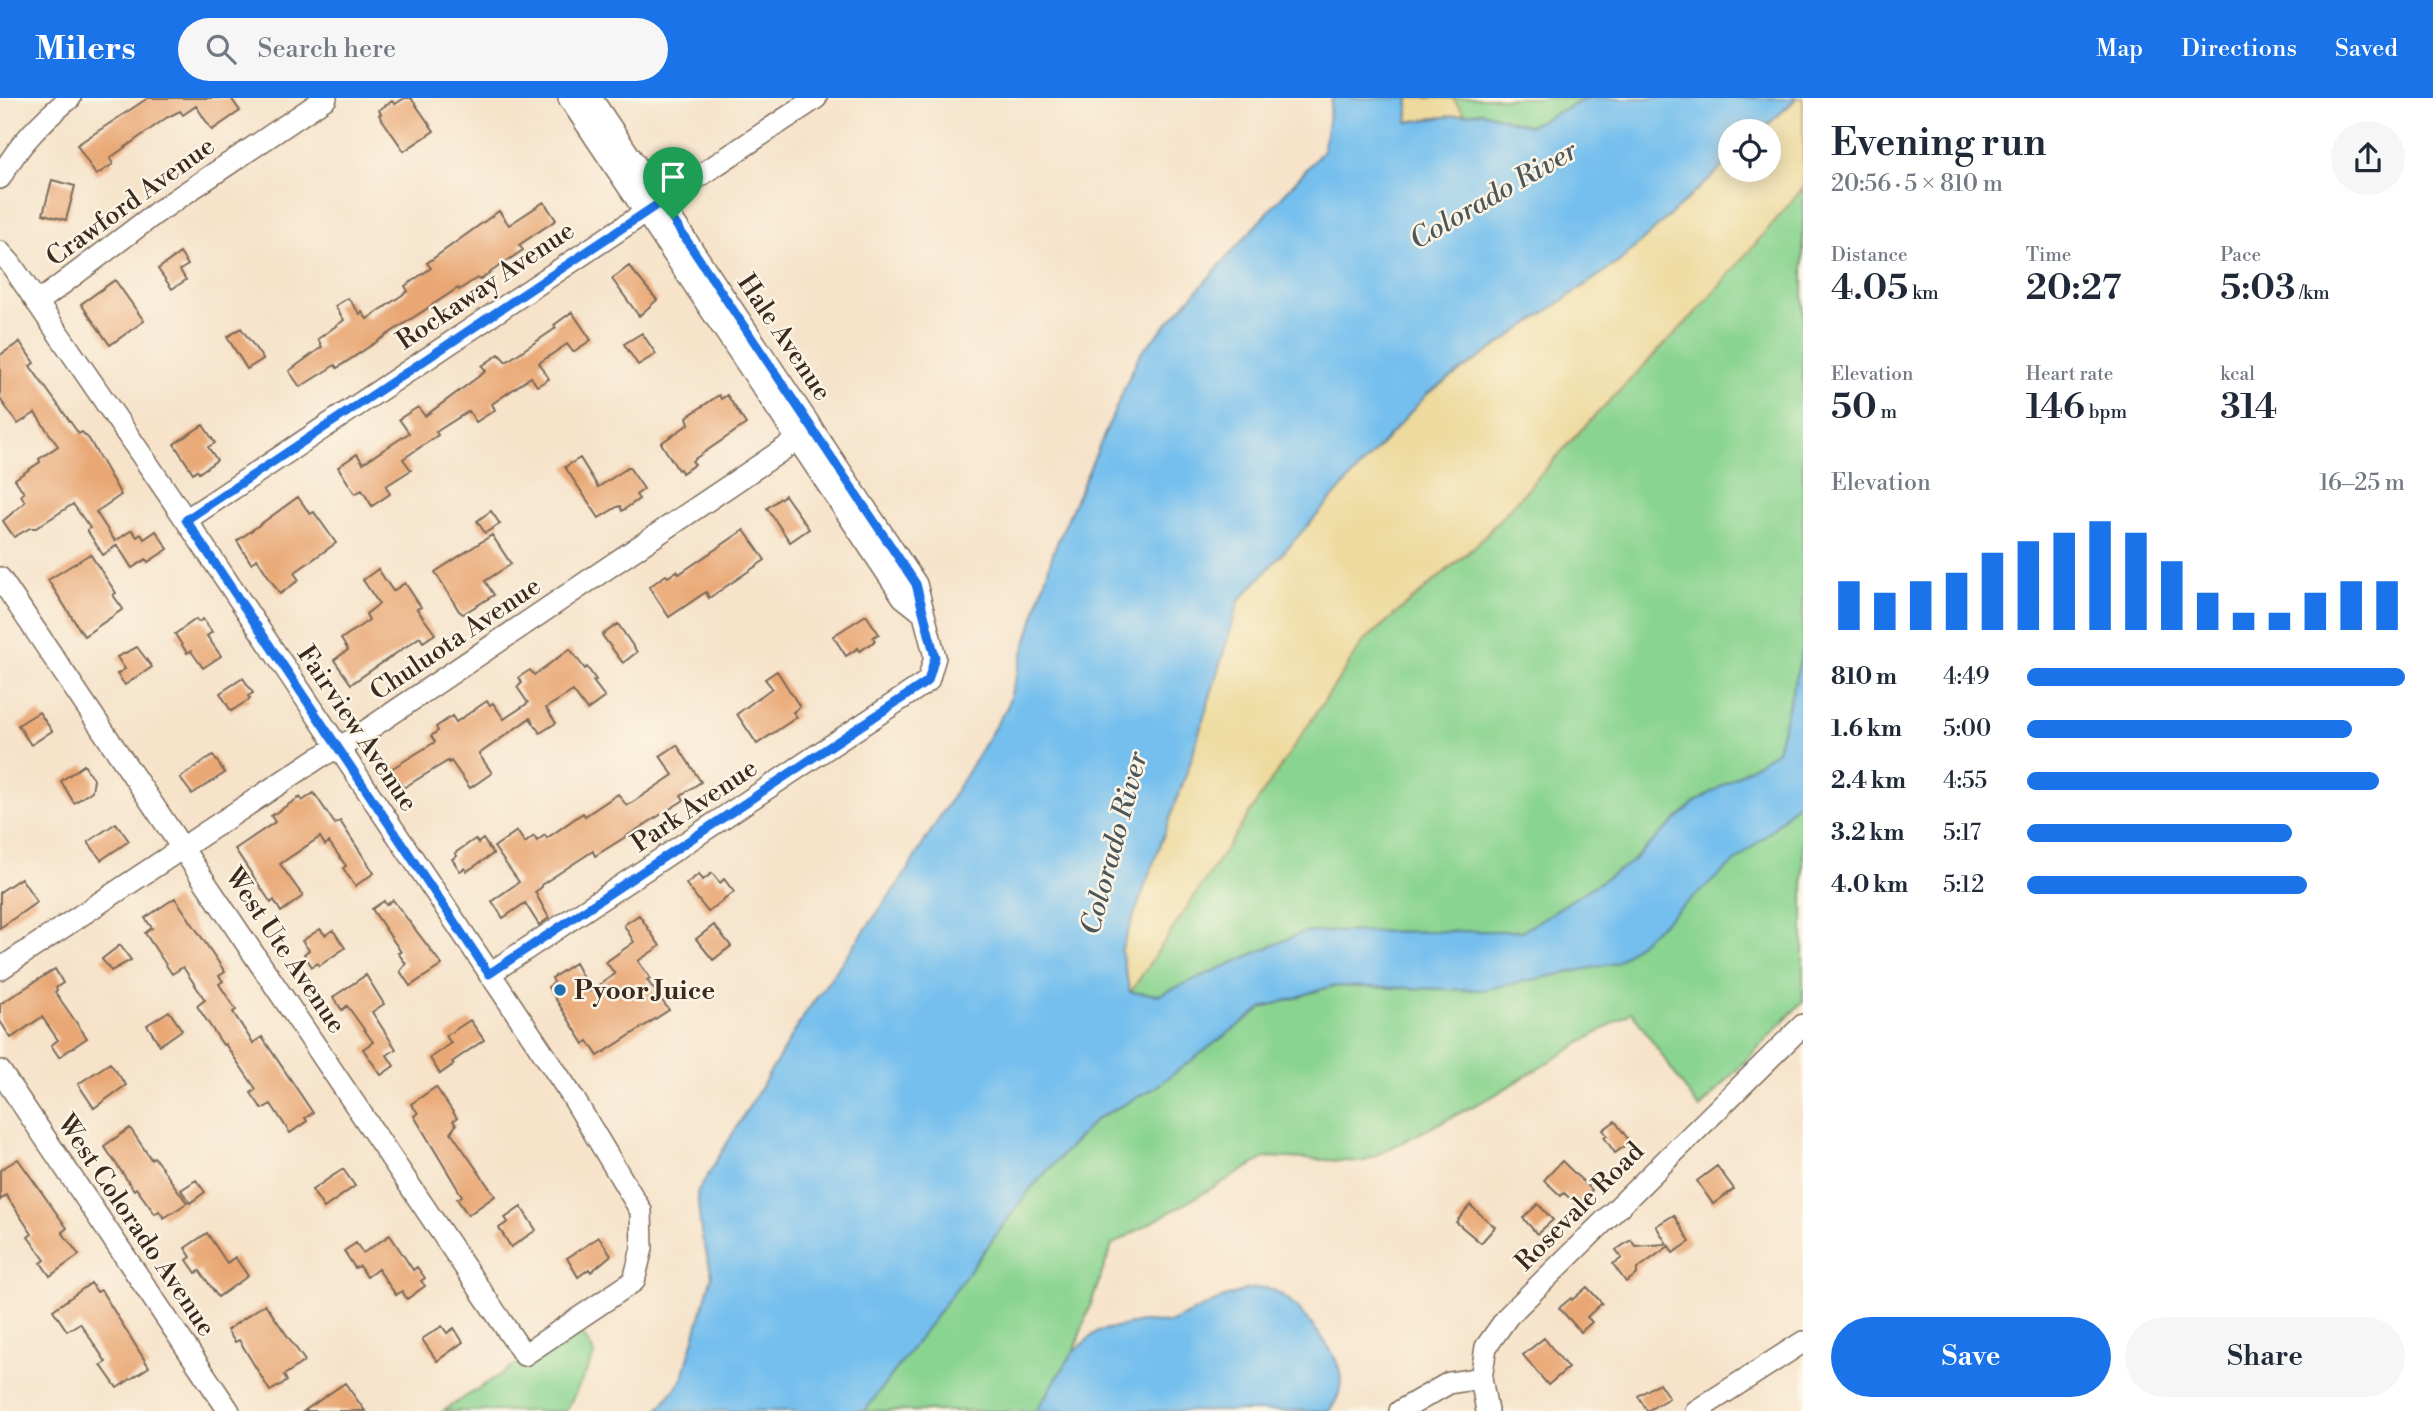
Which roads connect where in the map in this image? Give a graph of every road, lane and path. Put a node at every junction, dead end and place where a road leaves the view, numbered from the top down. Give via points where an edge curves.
1 (70, 98) edge
2 (326, 98) edge
3 (569, 98) edge
4 (591, 98) edge
5 (816, 98) edge
6 (0, 178) edge
7 (654, 207) junction
8 (0, 252) edge
9 (37, 303) junction
10 (797, 440) junction
11 (186, 520) junction
12 (0, 578) edge
13 (922, 612) junction
14 (928, 681) joint
15 (337, 747) junction
16 (182, 847) junction
17 (0, 969) edge
18 (489, 974) junction
19 (1803, 1024) edge
20 (0, 1071) edge
21 (1803, 1342) edge
22 (524, 1355) joint
23 (1481, 1378) junction
24 (229, 1411) edge
25 (1401, 1411) edge
26 (1487, 1411) edge
27 (1696, 1411) edge

1 - 6 street via 40,122 13,153
2 - 9 street, Crawford Avenue via 156,214
3 - 7 street, Hale Avenue
4 - 7 street, Hale Avenue
5 - 7 street, Rockaway Avenue
7 - 10 street, Hale Avenue
7 - 11 street, Rockaway Avenue
7 - 13 street, Hale Avenue via 916,584
8 - 9 street, Fairview Avenue
9 - 11 street, Fairview Avenue
10 - 13 street, Hale Avenue via 903,597
10 - 15 street, Chuluota Avenue
11 - 15 street, Fairview Avenue
12 - 16 street, West Ute Avenue
13 - 14 street, Hale Avenue via 935,657
14 - 18 street, Park Avenue
15 - 16 street, Chuluota Avenue
15 - 18 street, Fairview Avenue
16 - 17 street, Chuluota Avenue
16 - 22 street, West Ute Avenue
18 - 22 street, Fairview Avenue via 572,1096 641,1211 642,1248 634,1281
19 - 23 street, Rosevale Road via 1508,1316 1486,1347
20 - 24 street, West Colorado Avenue
21 - 27 street
23 - 25 street via 1449,1383
23 - 26 street

